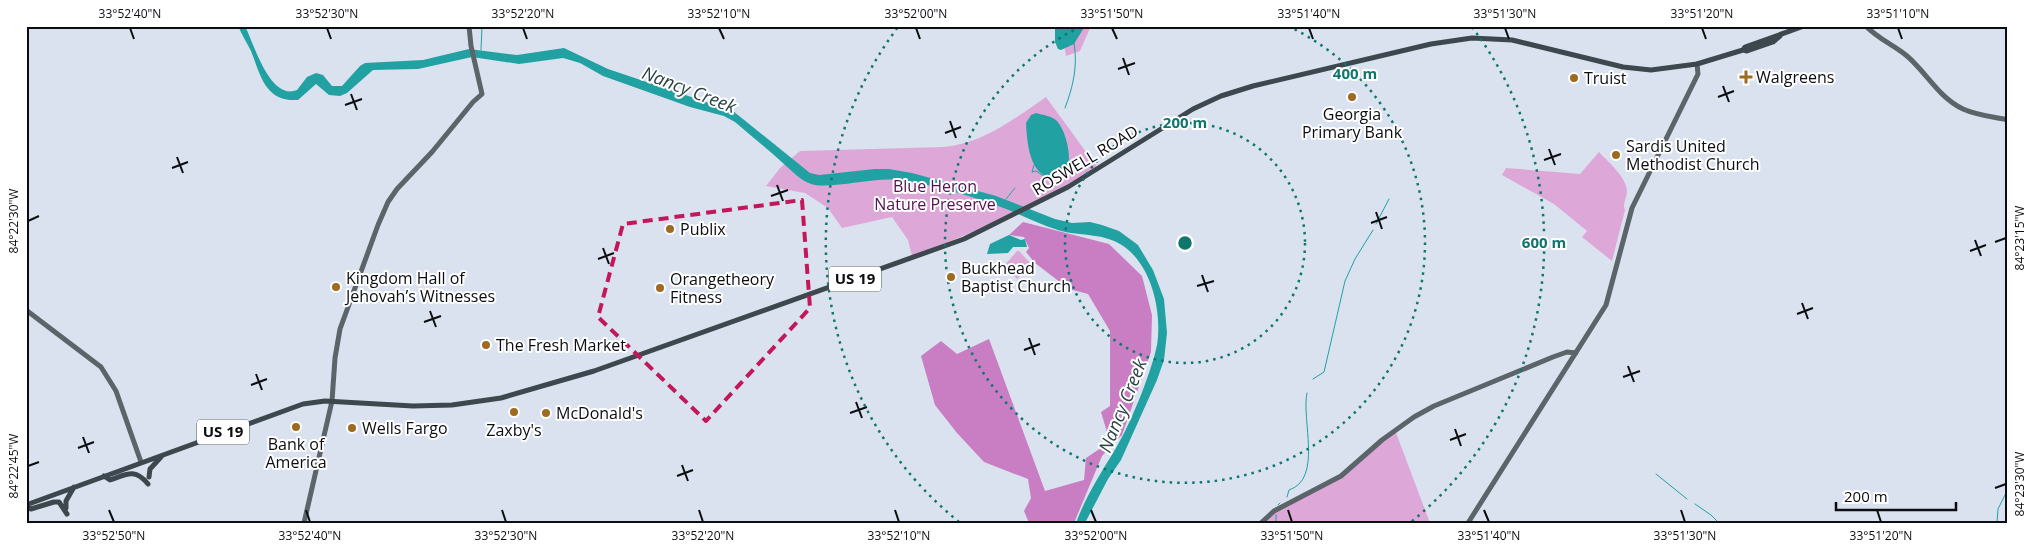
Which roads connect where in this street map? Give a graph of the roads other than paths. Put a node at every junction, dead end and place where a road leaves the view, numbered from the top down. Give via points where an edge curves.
1 (469, 26) edge
2 (1804, 26) edge
3 (1866, 26) edge
4 (1792, 29) edge
5 (1697, 64) junction
6 (2008, 120) edge
7 (26, 310) edge
8 (1576, 352) junction
9 (332, 401) junction
10 (163, 454) junction
11 (141, 462) junction
12 (104, 476) junction
13 (149, 478) dead end
14 (148, 484) dead end
15 (74, 487) junction
16 (26, 506) edge
17 (304, 523) edge
18 (1261, 523) edge
19 (1468, 523) edge

1 - 9 street via 482,94 388,202 340,329
2 - 4 main road, ROSWELL ROAD / US 19
3 - 6 street via 1910,58 1956,106
4 - 5 main road, ROSWELL ROAD / US 19 via 1743,50
5 - 8 street via 1698,74 1632,208 1606,305
5 - 9 main road, ROSWELL ROAD / US 19 via 1671,69 1639,69 1518,42 1472,38 1431,44 1253,86 1222,96 1177,118 1101,168 1031,207 937,250 594,372 484,401 452,405
7 - 11 street via 101,367 116,391
8 - 18 street via 1553,357 1418,414 1341,476 1274,511
8 - 19 street
9 - 10 main road, US 19 via 292,407
9 - 17 street
10 - 11 main road, US 19
10 - 13 main road via 153,464
11 - 12 main road, US 19
12 - 14 main road via 110,480 135,473
12 - 15 main road, US 19
15 - 16 main road, US 19
15 - 16 main road via 66,501 67,514 59,502 31,509

